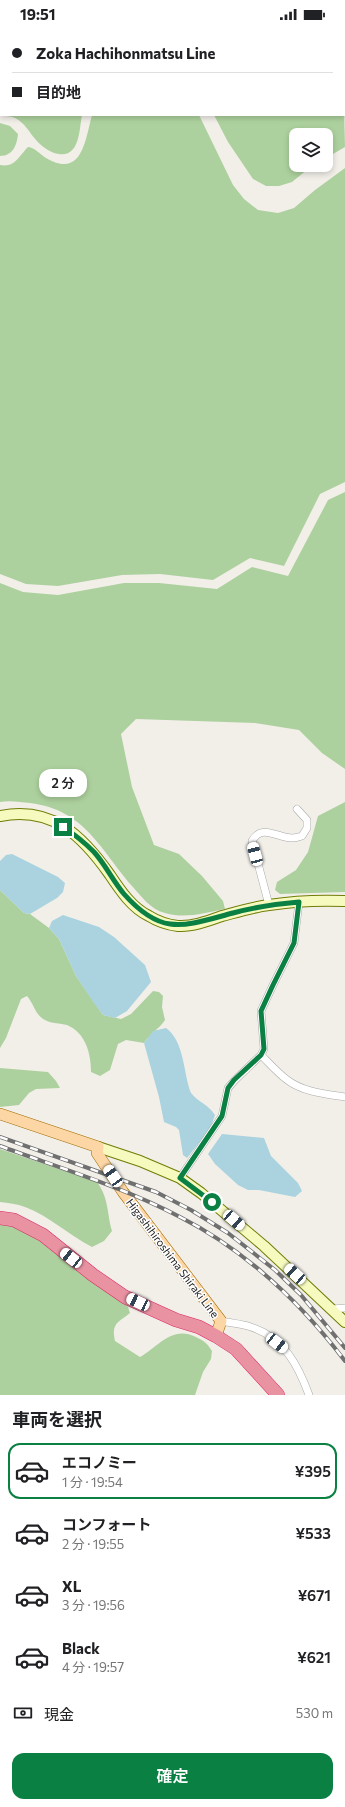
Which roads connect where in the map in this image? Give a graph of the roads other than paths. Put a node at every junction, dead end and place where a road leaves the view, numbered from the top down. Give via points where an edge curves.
1 (297, 809) dead end
2 (0, 816) edge
3 (345, 901) edge
4 (299, 902) junction
5 (269, 905) junction
6 (261, 1055) junction
7 (345, 1097) edge
8 (0, 1114) edge
9 (98, 1147) junction
10 (180, 1178) junction
11 (0, 1218) edge
12 (345, 1308) edge
13 (333, 1309) junction
14 (221, 1322) junction
15 (345, 1322) edge
16 (216, 1336) junction
17 (278, 1395) edge
18 (309, 1395) edge

1 - 5 street via 307,820 307,828 302,836 292,838 263,832 255,835 252,841
2 - 5 street via 20,813 38,815 72,832 94,853 135,906 162,922 177,926 192,925
3 - 4 street
4 - 5 street
4 - 6 street via 294,943 261,1011 264,1044
6 - 7 street via 294,1084 311,1091
6 - 10 street via 228,1088 222,1116
8 - 9 main road
9 - 10 street
9 - 14 main road, Higashihiroshima Shiraki Line via 97,1153 123,1192
10 - 13 street via 234,1220
11 - 16 highway via 14,1220 43,1235 93,1275 125,1296
12 - 13 street
13 - 15 street
14 - 16 main road, Higashihiroshima Shiraki Line
14 - 18 street via 252,1327 284,1348 295,1361
16 - 17 highway via 236,1350

